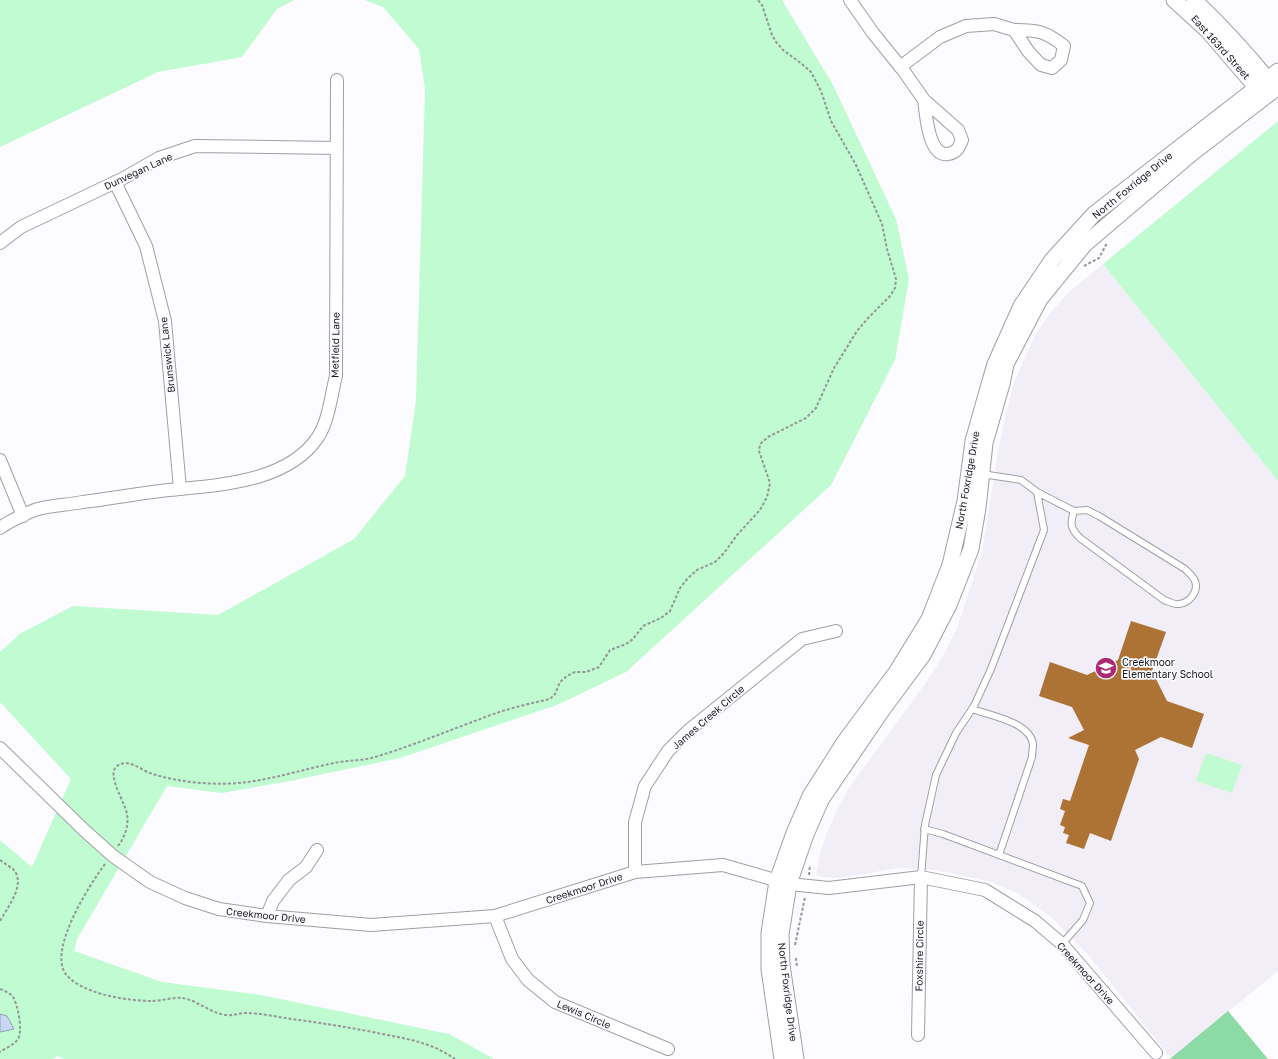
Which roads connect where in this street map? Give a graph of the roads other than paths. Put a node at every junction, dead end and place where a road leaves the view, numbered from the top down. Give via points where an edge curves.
1 (850, 0) edge
2 (1174, 0) edge
3 (1194, 0) edge
4 (1014, 30) dead end
5 (900, 67) junction
6 (337, 80) dead end
7 (1270, 86) edge
8 (924, 100) dead end
9 (337, 148) junction
10 (115, 182) junction
11 (0, 243) edge
12 (0, 460) edge
13 (975, 473) junction
14 (180, 489) junction
15 (1037, 492) junction
16 (1074, 510) junction
17 (23, 516) junction
18 (0, 528) edge
19 (836, 631) dead end
20 (972, 709) junction
21 (0, 748) edge
22 (924, 829) junction
23 (317, 850) dead end
24 (999, 855) junction
25 (635, 872) junction
26 (921, 877) junction
27 (783, 883) junction
28 (267, 916) junction
29 (495, 916) junction
30 (1062, 944) junction
31 (918, 1035) dead end
32 (668, 1049) dead end
33 (1156, 1053) dead end
34 (782, 1059) edge
35 (796, 1059) edge

1 - 5 street
2 - 7 street, East 163rd Street
3 - 7 street, East 163rd Street via 1218,22
4 - 5 street via 994,24 966,26 940,37
5 - 8 street
6 - 9 street, Metfield Lane
7 - 13 street, North Foxridge Drive via 1085,244 1040,299 1006,364
9 - 10 street, Dunvegan Lane via 195,146 159,158
9 - 14 street, Metfield Lane via 336,376 327,417 308,449 280,469 238,482
10 - 11 street, Dunvegan Lane via 21,227
10 - 14 street, Brunswick Lane via 146,246 165,321
12 - 17 street
13 - 15 lane via 1021,480
13 - 27 street, North Foxridge Drive via 978,508 970,549 949,605 923,655 821,800
14 - 17 street, Metfield Lane via 38,509
15 - 16 lane
15 - 20 lane via 1044,530 991,669
16 - 16 lane via 1087,510 1099,516 1185,569 1196,583 1195,593 1188,601 1178,605 1164,600 1080,538 1073,531 1071,522
17 - 18 street, Metfield Lane
19 - 25 street, James Creek Circle via 802,638 688,731 668,751 645,786 635,822
20 - 22 lane via 956,733 936,775
20 - 24 lane via 1014,723 1028,733 1033,743 1032,757
21 - 28 street, Creekmoor Drive via 84,830 112,855 150,882 219,910
22 - 24 lane
22 - 26 lane
23 - 28 street via 306,867 285,885 273,901
24 - 30 lane via 1082,886 1090,903 1083,920
25 - 27 street, Creekmoor Drive via 723,865
25 - 29 street, Creekmoor Drive
26 - 27 street, Creekmoor Drive via 830,888
26 - 30 street, Creekmoor Drive via 985,890 1035,921
26 - 31 street, Foxshire Circle
27 - 34 street, North Foxridge Drive via 769,933 769,969
27 - 35 street, North Foxridge Drive via 780,934 782,965
28 - 29 street, Creekmoor Drive via 371,925
29 - 32 street, Lewis Circle via 512,959 528,980 555,1002
30 - 33 street, Creekmoor Drive

